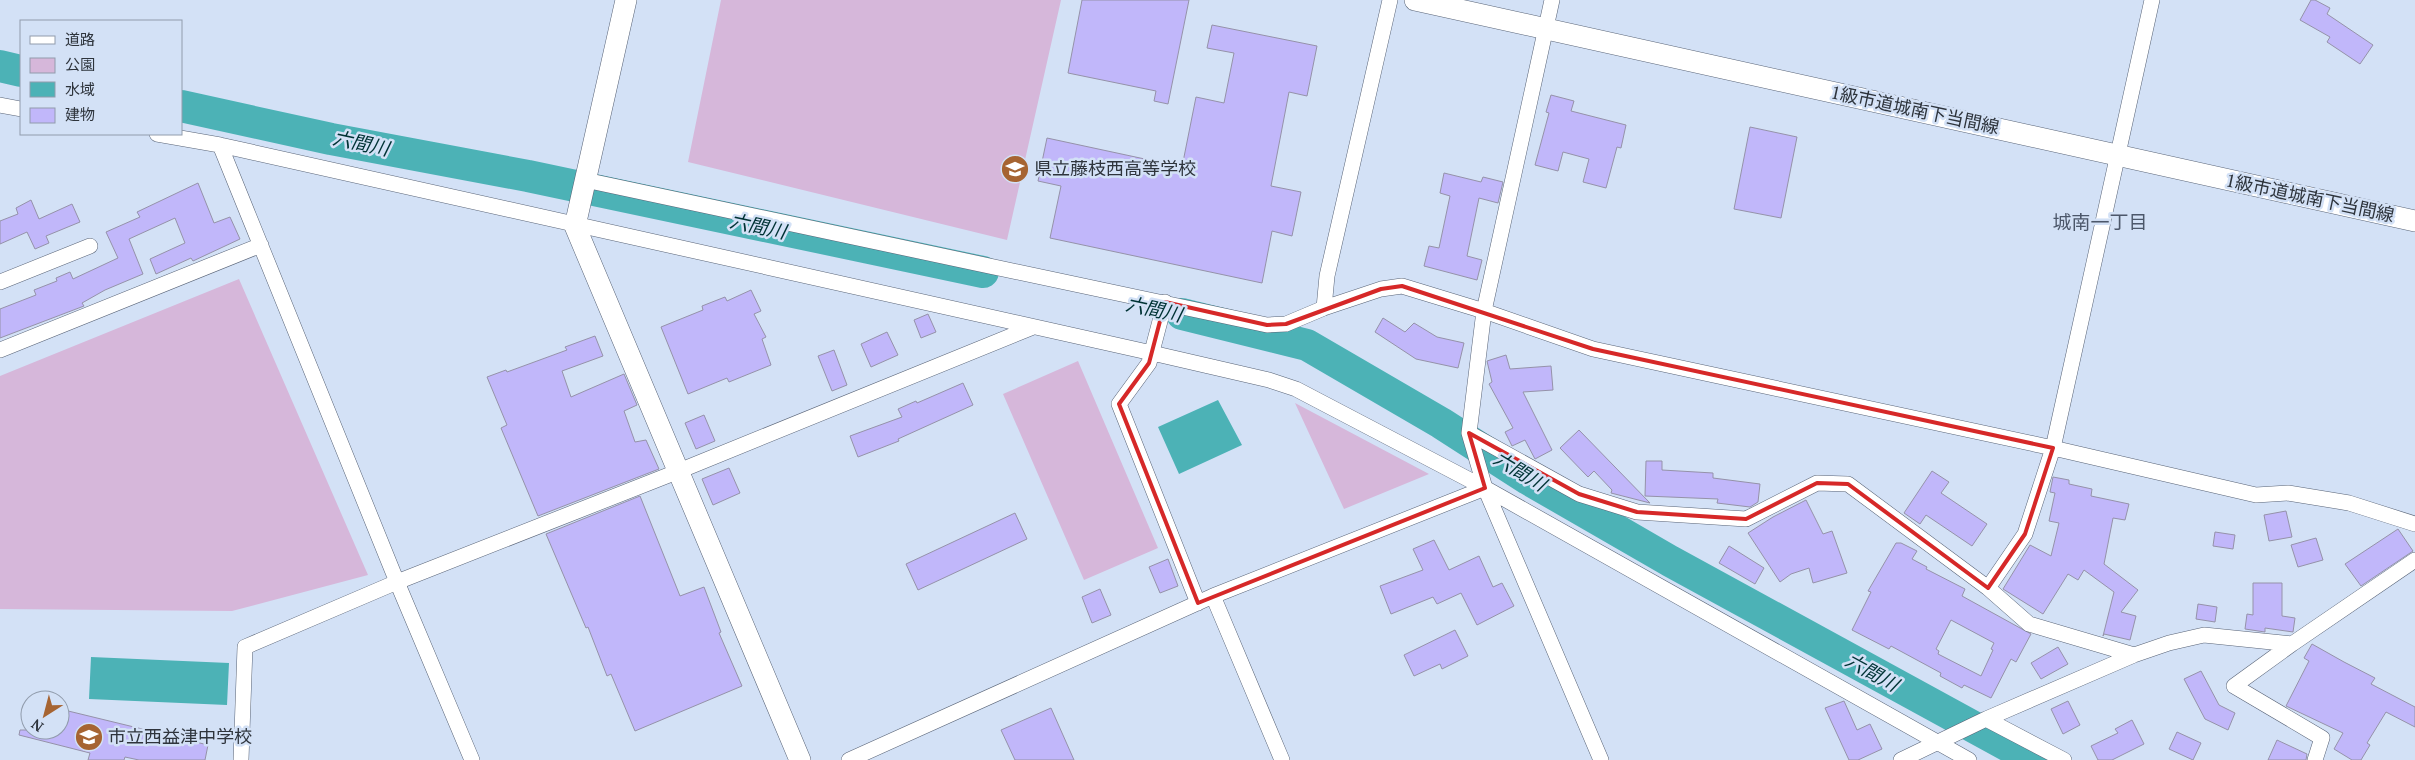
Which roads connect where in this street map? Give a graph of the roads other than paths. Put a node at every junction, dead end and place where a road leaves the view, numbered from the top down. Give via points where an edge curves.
1 (626, 0) edge
2 (1390, 0) edge
3 (1414, 0) edge
4 (1552, 0) edge
5 (2152, 0) edge
6 (1546, 29) junction
7 (0, 105) edge
8 (20, 109) edge
9 (162, 135) edge
10 (220, 146) junction
11 (2117, 155) junction
12 (585, 180) junction
13 (2415, 221) edge
14 (576, 222) junction
15 (261, 245) junction
16 (90, 246) dead end
17 (0, 282) edge
18 (1165, 302) junction
19 (1324, 308) junction
20 (1484, 311) junction
21 (1033, 327) junction
22 (0, 350) edge
23 (1152, 353) junction
24 (1469, 432) junction
25 (2053, 448) junction
26 (678, 471) junction
27 (1485, 488) junction
28 (2415, 524) edge
29 (2415, 560) edge
30 (397, 582) junction
31 (1988, 588) junction
32 (1213, 596) junction
33 (1198, 603) junction
34 (2292, 644) junction
35 (2134, 655) junction
36 (1986, 719) junction
37 (1939, 742) junction
38 (241, 760) edge
39 (472, 760) edge
40 (800, 760) edge
41 (849, 760) edge
42 (1282, 760) edge
43 (1601, 760) edge
44 (1903, 760) edge
45 (1969, 760) edge
46 (2064, 760) edge
47 (2315, 760) edge

1 - 12 street
2 - 19 street via 1327,276
3 - 6 street, 1級市道城南下当間線
4 - 6 street
5 - 11 street
6 - 11 street, 1級市道城南下当間線
6 - 20 street
7 - 8 street
9 - 10 street
10 - 14 street
10 - 15 street
11 - 13 street, 1級市道城南下当間線
11 - 25 street
12 - 14 street
12 - 18 street
14 - 21 street
14 - 26 street
15 - 22 street
15 - 30 street
16 - 17 street
18 - 19 street via 1267,325 1286,324
18 - 23 street
19 - 20 street via 1382,289 1402,286
20 - 24 street
20 - 25 street via 1593,349
21 - 23 street
21 - 26 street
23 - 27 street via 1296,389
23 - 33 street via 1149,363 1119,404
24 - 27 street
24 - 31 street via 1580,494 1638,512 1746,519 1817,483 1848,484
25 - 28 street via 2256,495 2288,493 2349,503
25 - 31 street via 2025,534
26 - 30 street
26 - 40 street
27 - 32 street
27 - 37 street
27 - 43 street
29 - 34 street
30 - 38 street via 244,646
30 - 39 street
31 - 35 street via 2029,624
32 - 33 street
32 - 42 street
33 - 41 street
34 - 35 street via 2204,635
34 - 47 street via 2234,686 2322,738
35 - 36 street
36 - 37 street
36 - 46 street
37 - 44 street
37 - 45 street

